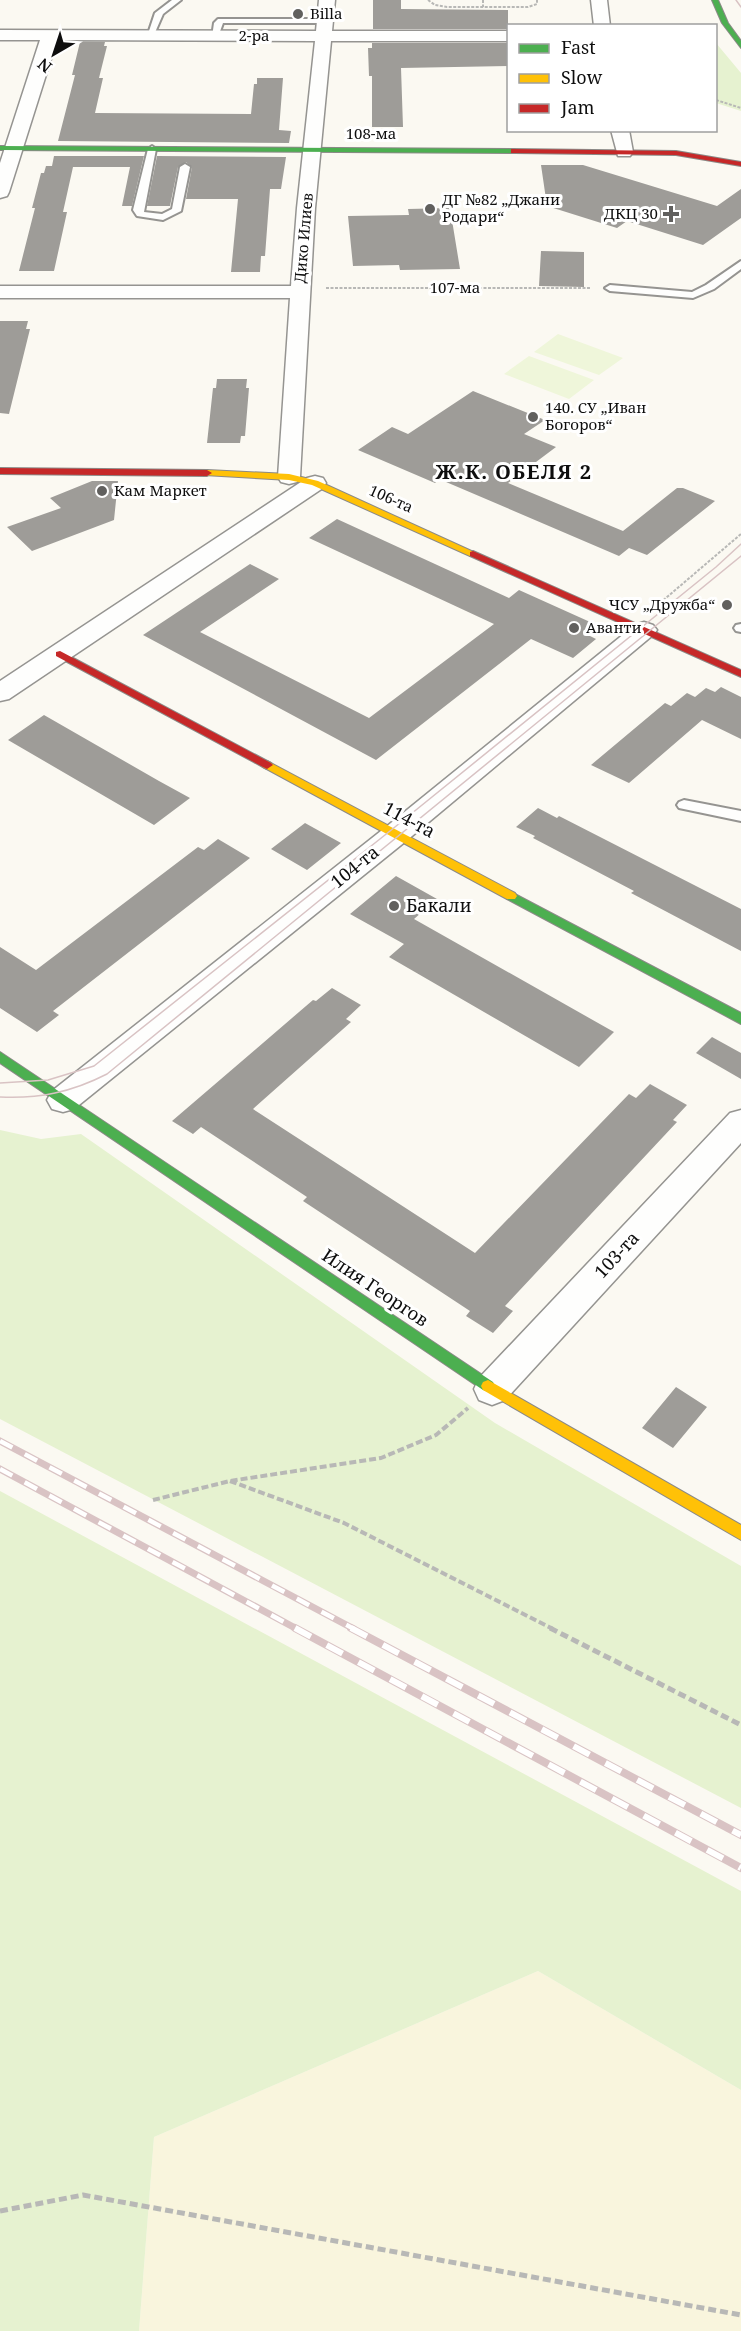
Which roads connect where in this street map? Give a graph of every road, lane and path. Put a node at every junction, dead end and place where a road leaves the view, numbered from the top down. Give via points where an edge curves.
1 (177, 0) edge
2 (327, 0) edge
3 (428, 0) edge
4 (483, 0) edge
5 (537, 0) edge
6 (599, 0) edge
7 (715, 0) edge
8 (483, 6) junction
9 (602, 24) edge
10 (323, 28) junction
11 (0, 35) edge
12 (50, 35) junction
13 (150, 35) junction
14 (507, 36) edge
15 (741, 46) edge
16 (717, 100) edge
17 (741, 108) edge
18 (620, 132) edge
19 (7, 148) edge
20 (152, 149) junction
21 (311, 150) junction
22 (624, 152) junction
23 (741, 164) edge
24 (185, 167) dead end
25 (0, 192) edge
26 (741, 264) edge
27 (610, 288) joint
28 (300, 290) junction
29 (0, 292) edge
30 (0, 471) edge
31 (289, 477) junction
32 (315, 483) junction
33 (741, 534) edge
34 (649, 620) junction
35 (60, 654) junction
36 (741, 674) edge
37 (0, 693) edge
38 (684, 805) dead end
39 (741, 816) edge
40 (396, 834) junction
41 (741, 1018) edge
42 (0, 1057) edge
43 (63, 1100) junction
44 (741, 1122) edge
45 (492, 1389) junction
46 (230, 1481) junction
47 (153, 1500) dead end
48 (741, 1533) edge
49 (741, 1725) edge
50 (0, 2211) edge
51 (741, 2315) edge

1 - 13 lane via 159,13
2 - 10 street, Дико Илиев
3 - 8 path via 447,7
4 - 8 path
5 - 8 path via 537,4 528,7
6 - 9 street
7 - 15 street
10 - 13 street, 2-ра
10 - 14 street, 2-ра
10 - 21 street, Дико Илиев
11 - 12 street, 2-ра
12 - 13 street, 2-ра
12 - 19 street
16 - 17 path
18 - 22 street
19 - 20 street, 108-ма
19 - 25 street
20 - 21 street, 108-ма
20 - 24 lane via 140,214 163,217 176,211
21 - 22 street, 108-ма
21 - 28 street, Дико Илиев
22 - 23 street, 108-ма via 676,153
26 - 27 lane via 693,295
27 - 28 path, 107-ма
28 - 29 street
28 - 31 street, Дико Илиев
30 - 31 street, 106-та via 242,473
31 - 32 street, 106-та
32 - 34 street, 106-та
32 - 35 street
33 - 34 path
34 - 36 street, 106-та
34 - 40 street, 104-та
35 - 37 street
35 - 40 street, 114-та
38 - 39 lane
40 - 41 street, 114-та
40 - 43 street, 104-та
42 - 43 street, Илия Георгов
43 - 45 street, Илия Георгов
44 - 45 street, 103-та
45 - 46 path via 436,1435 381,1458
45 - 48 street, Илия Георгов
46 - 47 path
46 - 49 path via 344,1523
50 - 51 path via 83,2195

